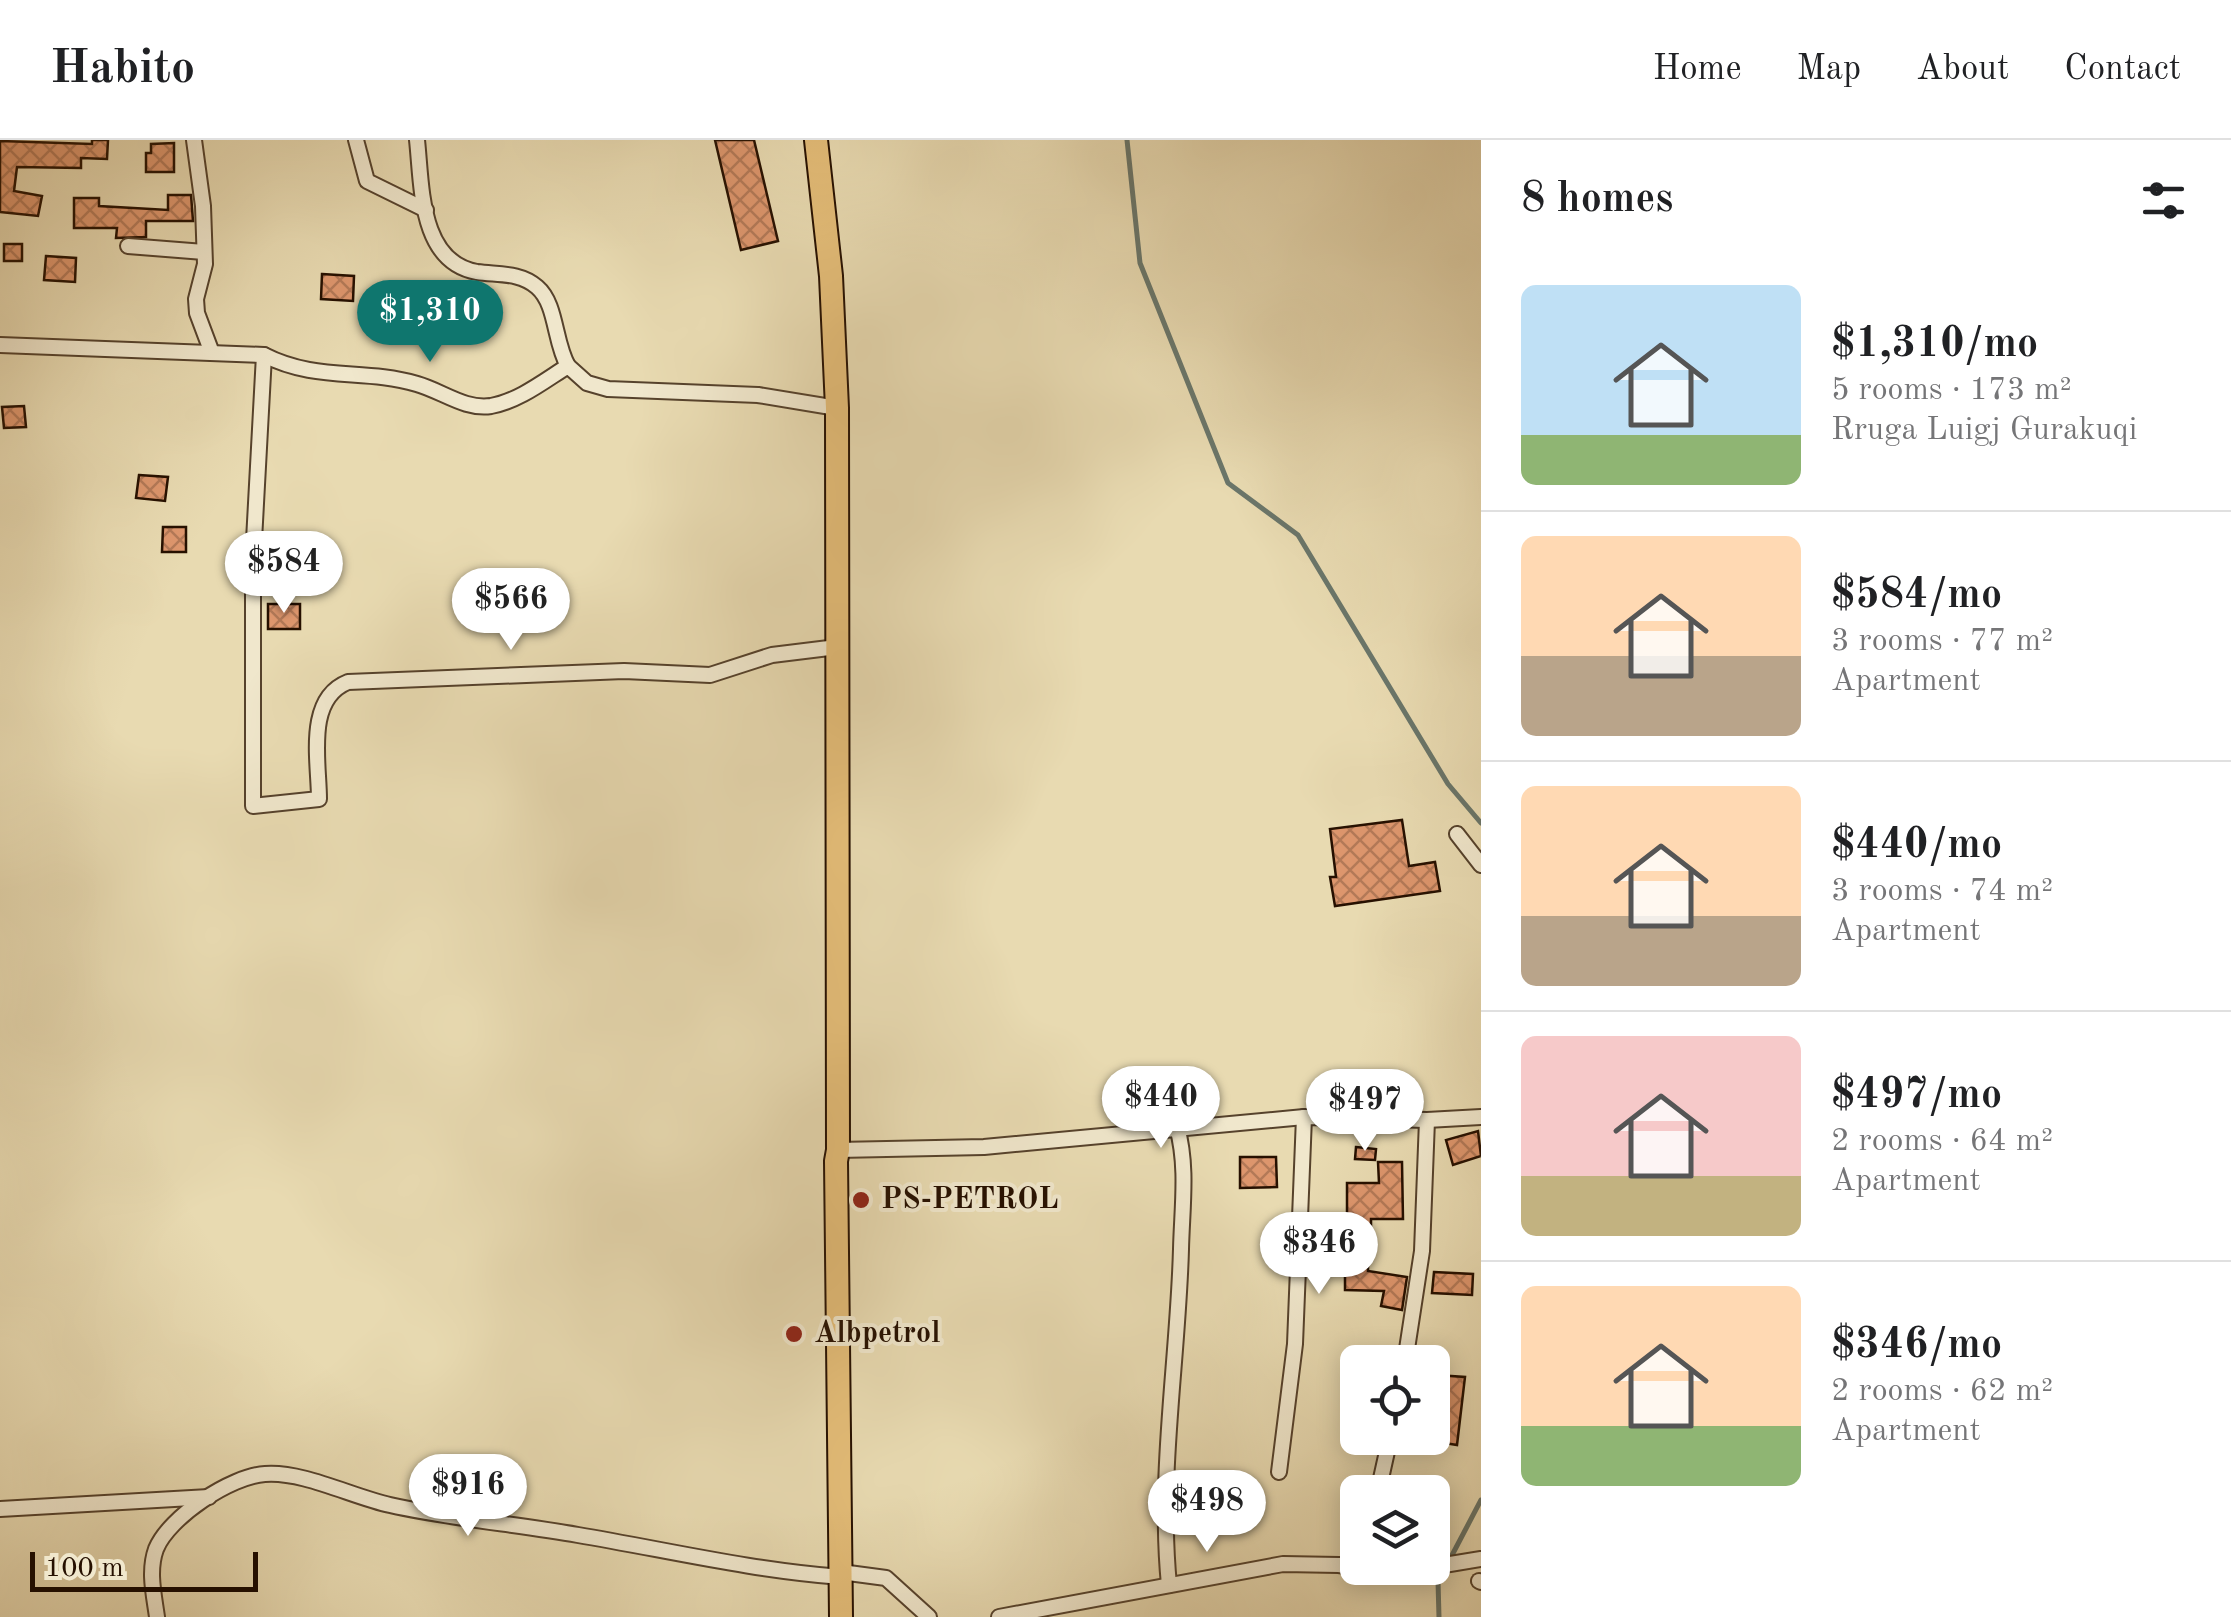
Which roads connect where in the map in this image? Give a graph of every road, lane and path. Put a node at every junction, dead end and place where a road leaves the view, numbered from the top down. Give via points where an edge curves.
1 (194, 140) edge
2 (356, 140) edge
3 (417, 140) edge
4 (816, 140) edge
5 (426, 210) junction
6 (128, 246) dead end
7 (204, 252) junction
8 (0, 345) edge
9 (212, 353) junction
10 (264, 355) junction
11 (568, 366) junction
12 (836, 408) junction
13 (837, 647) junction
14 (1457, 834) dead end
15 (1481, 865) edge
16 (1481, 1116) edge
17 (1304, 1117) junction
18 (1427, 1120) junction
19 (1177, 1127) junction
20 (838, 1150) junction
21 (1408, 1345) edge
22 (1280, 1472) dead end
23 (210, 1497) junction
24 (0, 1508) edge
25 (1478, 1561) edge
26 (1450, 1565) edge
27 (1340, 1566) edge
28 (841, 1575) junction
29 (1169, 1585) junction
30 (158, 1617) edge
31 (841, 1617) edge
32 (929, 1617) edge
33 (999, 1617) edge

1 - 7 street
2 - 5 street via 367,182
3 - 5 street
4 - 12 main road
5 - 11 street via 448,259 474,272 512,274 538,288
6 - 7 street
7 - 9 street via 197,313
8 - 9 street
9 - 10 street
10 - 11 street via 302,371 391,377 474,406 508,401
10 - 13 street via 253,560 253,806 318,799 322,708 335,687 348,682 710,674 772,655
11 - 12 street via 586,384 608,390 758,395
12 - 13 main road
13 - 20 main road
14 - 15 street
16 - 18 street
17 - 18 street
17 - 19 street
17 - 22 street via 1296,1344
18 - 21 street via 1422,1251
19 - 20 street via 984,1147
19 - 29 street via 1185,1168 1166,1469
20 - 28 main road
23 - 24 street
23 - 28 street via 251,1477 285,1476 392,1506 734,1566
23 - 30 street via 176,1521 155,1551
25 - 26 street
27 - 29 street via 1282,1564
28 - 31 main road
28 - 32 street via 886,1578
29 - 33 street

